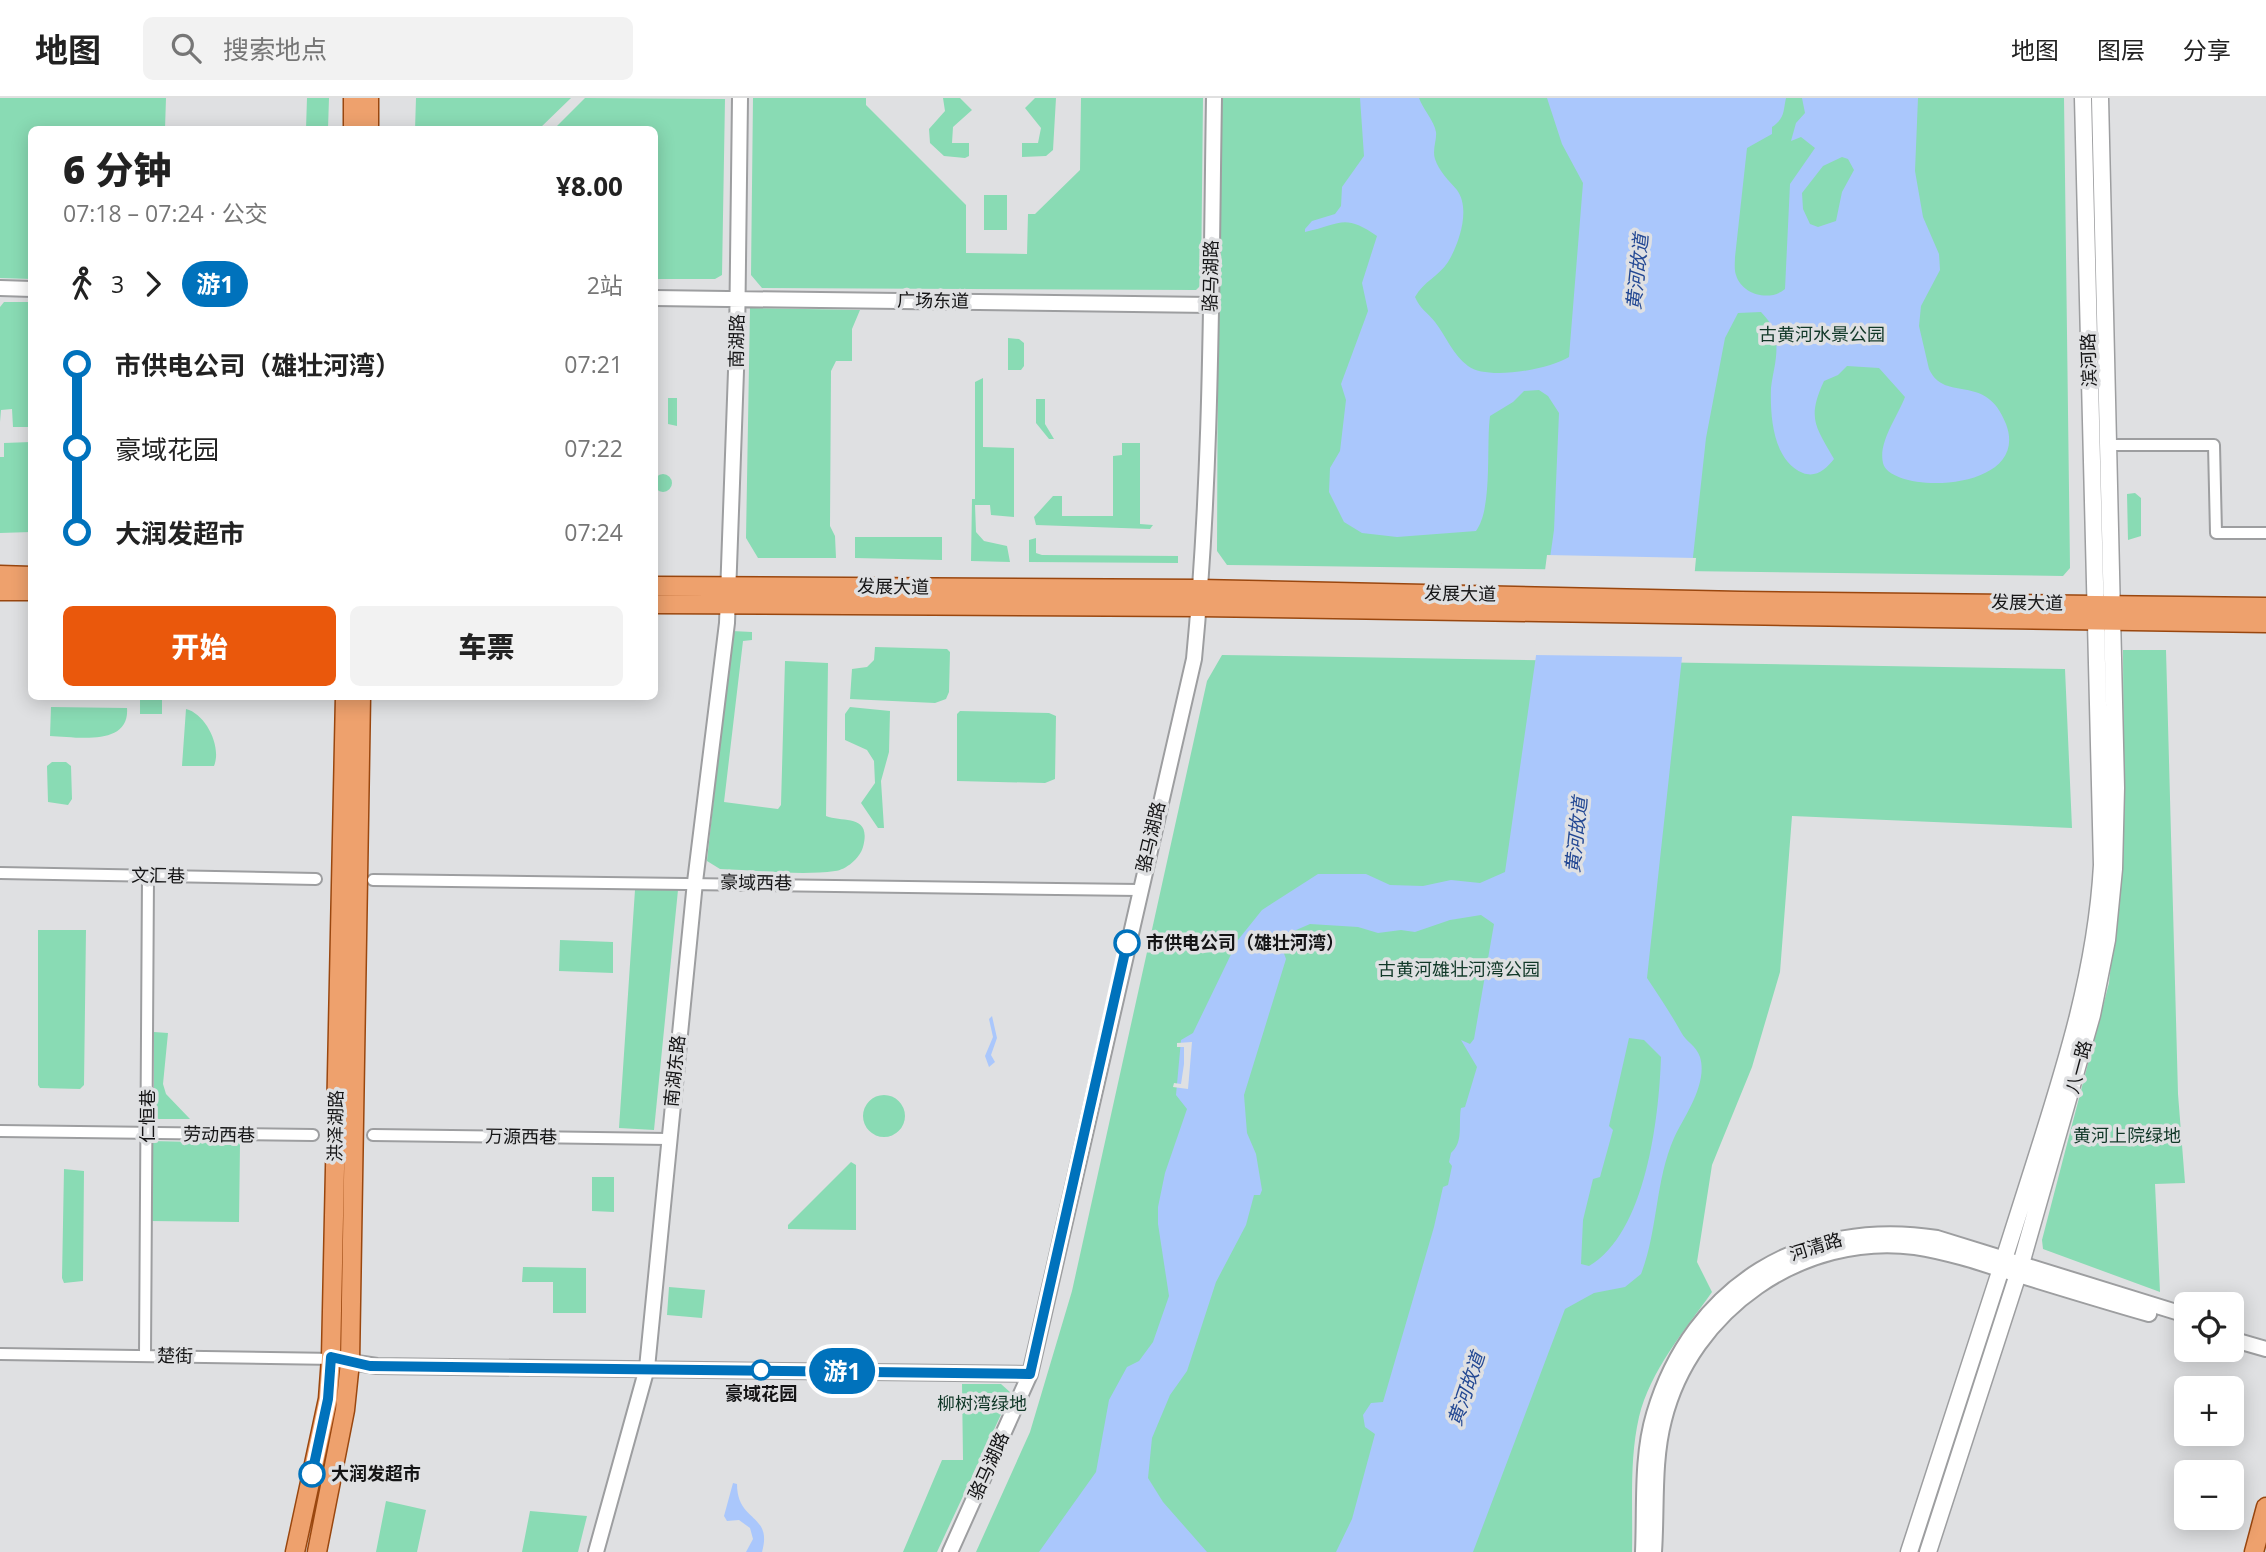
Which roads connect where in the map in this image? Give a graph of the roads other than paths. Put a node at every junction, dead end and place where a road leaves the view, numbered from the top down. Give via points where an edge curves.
1 (354, 98) edge
2 (369, 98) edge
3 (740, 98) edge
4 (1214, 98) edge
5 (2083, 98) edge
6 (2100, 98) edge
7 (353, 126) edge
8 (369, 126) edge
9 (0, 288) edge
10 (28, 289) edge
11 (658, 298) edge
12 (738, 299) junction
13 (1211, 305) junction
14 (2107, 445) junction
15 (2266, 533) edge
16 (0, 575) edge
17 (28, 576) edge
18 (730, 584) junction
19 (658, 586) edge
20 (1200, 589) junction
21 (0, 591) edge
22 (28, 591) edge
23 (658, 604) edge
24 (728, 604) junction
25 (1514, 604) junction
26 (1199, 607) junction
27 (2266, 607) edge
28 (2103, 613) junction
29 (2266, 623) edge
30 (346, 700) edge
31 (360, 700) edge
32 (353, 720) junction
33 (0, 873) edge
34 (148, 876) junction
35 (316, 879) dead end
36 (373, 880) dead end
37 (695, 882) junction
38 (1139, 890) junction
39 (0, 1131) edge
40 (148, 1134) junction
41 (313, 1135) dead end
42 (373, 1135) dead end
43 (668, 1139) junction
44 (2011, 1266) junction
45 (2174, 1312) edge
46 (2174, 1321) edge
47 (2244, 1333) edge
48 (2266, 1340) edge
49 (2244, 1343) edge
50 (2266, 1349) edge
51 (0, 1354) edge
52 (145, 1355) junction
53 (331, 1357) junction
54 (349, 1362) junction
55 (647, 1368) junction
56 (1030, 1374) junction
57 (2266, 1507) edge
58 (295, 1552) edge
59 (317, 1552) edge
60 (596, 1552) edge
61 (950, 1552) edge
62 (1643, 1552) edge
63 (1654, 1552) edge
64 (1909, 1552) edge
65 (1928, 1552) edge
66 (2254, 1552) edge

1 - 7 main road
2 - 8 main road
3 - 12 street, 南湖路
4 - 13 street, 骆马湖路
5 - 28 main road, 滨河路
6 - 14 main road, 滨河路
9 - 10 street
11 - 12 street, 广场东道
12 - 13 street, 广场东道
12 - 18 street, 南湖路
13 - 20 street, 骆马湖路
14 - 15 street via 2214,445 2216,533
14 - 28 main road, 滨河路
16 - 17 main road
18 - 19 main road, 发展大道
18 - 20 main road, 发展大道
18 - 24 street, 南湖东路
20 - 25 main road, 发展大道
20 - 26 street, 骆马湖路
21 - 22 main road
23 - 24 main road, 发展大道
24 - 26 main road, 发展大道
24 - 37 street, 南湖东路
25 - 26 main road, 发展大道
25 - 28 main road, 发展大道
26 - 38 street, 骆马湖路 via 1194,659
27 - 28 main road, 发展大道
28 - 29 main road, 发展大道
28 - 44 main road, 八一路 via 2116,788 2107,940 2079,1071
30 - 32 main road
31 - 32 main road
32 - 53 main road, 洪泽湖路
32 - 54 main road, 洪泽湖路
33 - 34 street, 文汇巷
34 - 35 street, 文汇巷
34 - 40 street, 仁恒巷
36 - 37 street, 豪域西巷
37 - 38 street, 豪域西巷
37 - 43 street, 南湖东路
38 - 56 street, 骆马湖路
39 - 40 street, 劳动西巷
40 - 41 street, 劳动西巷
40 - 52 street, 仁恒巷
42 - 43 street, 万源西巷
43 - 55 street, 南湖东路
44 - 45 street, 河清路
44 - 46 street, 河清路
44 - 62 street, 河清路 via 1919,1235 1843,1238 1797,1251 1757,1270 1727,1292 1686,1345 1653,1416
44 - 63 street, 河清路 via 1931,1249 1876,1245 1807,1260 1744,1295 1721,1314 1693,1354 1670,1403 1660,1448
44 - 64 main road, 八一路
44 - 65 main road, 八一路
47 - 48 street
49 - 50 street
51 - 52 street, 楚街
52 - 53 street, 楚街
53 - 54 street, 楚街
53 - 58 main road, 洪泽湖路 via 328,1399
54 - 55 street
54 - 59 main road, 洪泽湖路 via 345,1409
55 - 56 street
55 - 60 street, 南湖东路
56 - 61 street, 骆马湖路
57 - 66 main road

